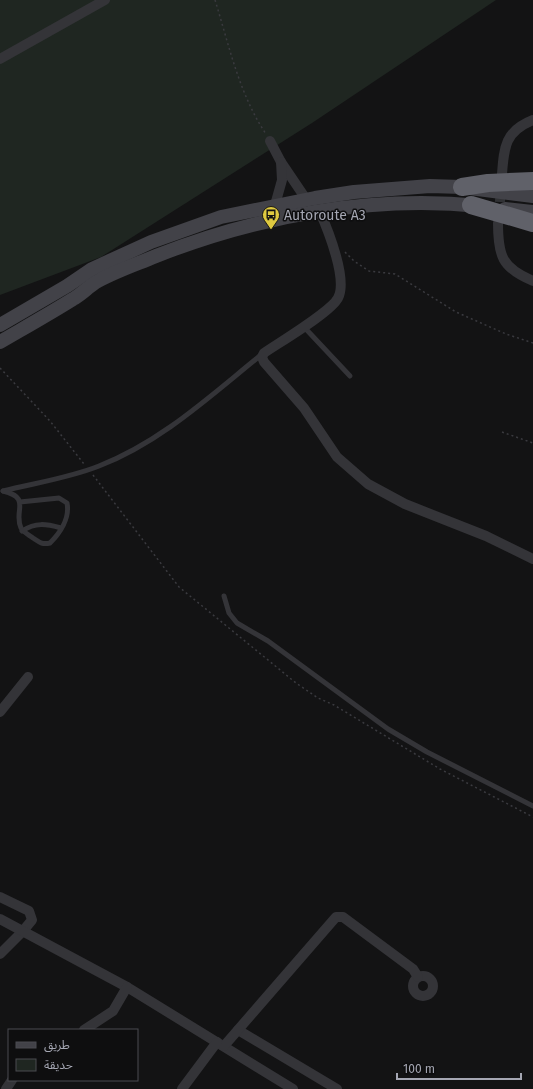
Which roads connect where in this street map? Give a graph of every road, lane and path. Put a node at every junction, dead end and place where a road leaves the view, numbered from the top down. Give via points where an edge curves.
1 (106, 0) edge
2 (215, 0) edge
3 (0, 59) edge
4 (533, 120) edge
5 (270, 141) joint
6 (281, 162) junction
7 (502, 174) tunnel mouth
8 (533, 181) edge
9 (462, 186) junction
10 (533, 196) edge
11 (306, 199) junction
12 (276, 205) junction
13 (471, 205) junction
14 (320, 212) junction
15 (533, 212) edge
16 (498, 223) tunnel mouth
17 (533, 223) edge
18 (341, 248) dead end
19 (533, 282) edge
20 (0, 325) edge
21 (304, 327) junction
22 (0, 342) edge
23 (533, 343) edge
24 (264, 353) junction
25 (0, 368) edge
26 (350, 376) dead end
27 (502, 432) dead end
28 (533, 442) edge
29 (89, 470) junction
30 (1, 491) edge
31 (20, 502) junction
32 (61, 528) junction
33 (22, 531) junction
34 (533, 559) edge
35 (224, 596) dead end
36 (28, 677) dead end
37 (0, 712) edge
38 (533, 806) edge
39 (533, 817) edge
40 (0, 896) edge
41 (0, 919) edge
42 (24, 931) junction
43 (0, 954) edge
44 (418, 977) dead end
45 (127, 987) junction
46 (86, 1029) edge
47 (238, 1030) junction
48 (221, 1044) junction
49 (182, 1089) edge
50 (293, 1089) edge
51 (336, 1089) edge

1 - 3 street
2 - 5 path via 246,98
4 - 7 street via 521,125 511,134 505,146
5 - 6 street
6 - 11 street
6 - 12 street via 281,184
8 - 9 highway
9 - 10 main road
9 - 11 main road via 354,192
11 - 12 main road
12 - 20 main road via 221,217 127,252 92,269
13 - 14 main road via 395,204
13 - 15 main road
13 - 17 highway
14 - 21 street via 342,282 338,298
14 - 22 main road via 227,232 138,263 97,282 74,299
16 - 19 street via 499,246 503,261
18 - 23 path via 369,271 395,274 456,312
21 - 24 street
21 - 26 lane
24 - 29 lane via 180,421 125,455
24 - 34 street via 264,362 304,408 337,457 358,476 386,495 443,521 486,536
25 - 29 path via 50,421
27 - 28 path
29 - 30 lane
29 - 39 path via 178,586 296,683 440,769
30 - 31 lane via 13,494
31 - 32 lane via 59,498 67,503 67,518
31 - 33 lane via 19,522
32 - 33 lane via 35,524
32 - 33 lane via 50,543 46,544 41,544
35 - 38 lane via 229,613 237,623 268,641 388,729 427,752
36 - 37 street
40 - 42 street via 29,911 32,920
41 - 42 street
42 - 43 street
42 - 45 street
44 - 47 street via 414,969 343,917 336,917
45 - 46 street via 113,1011
45 - 48 street
47 - 48 street
47 - 51 street
48 - 49 street
48 - 50 street

